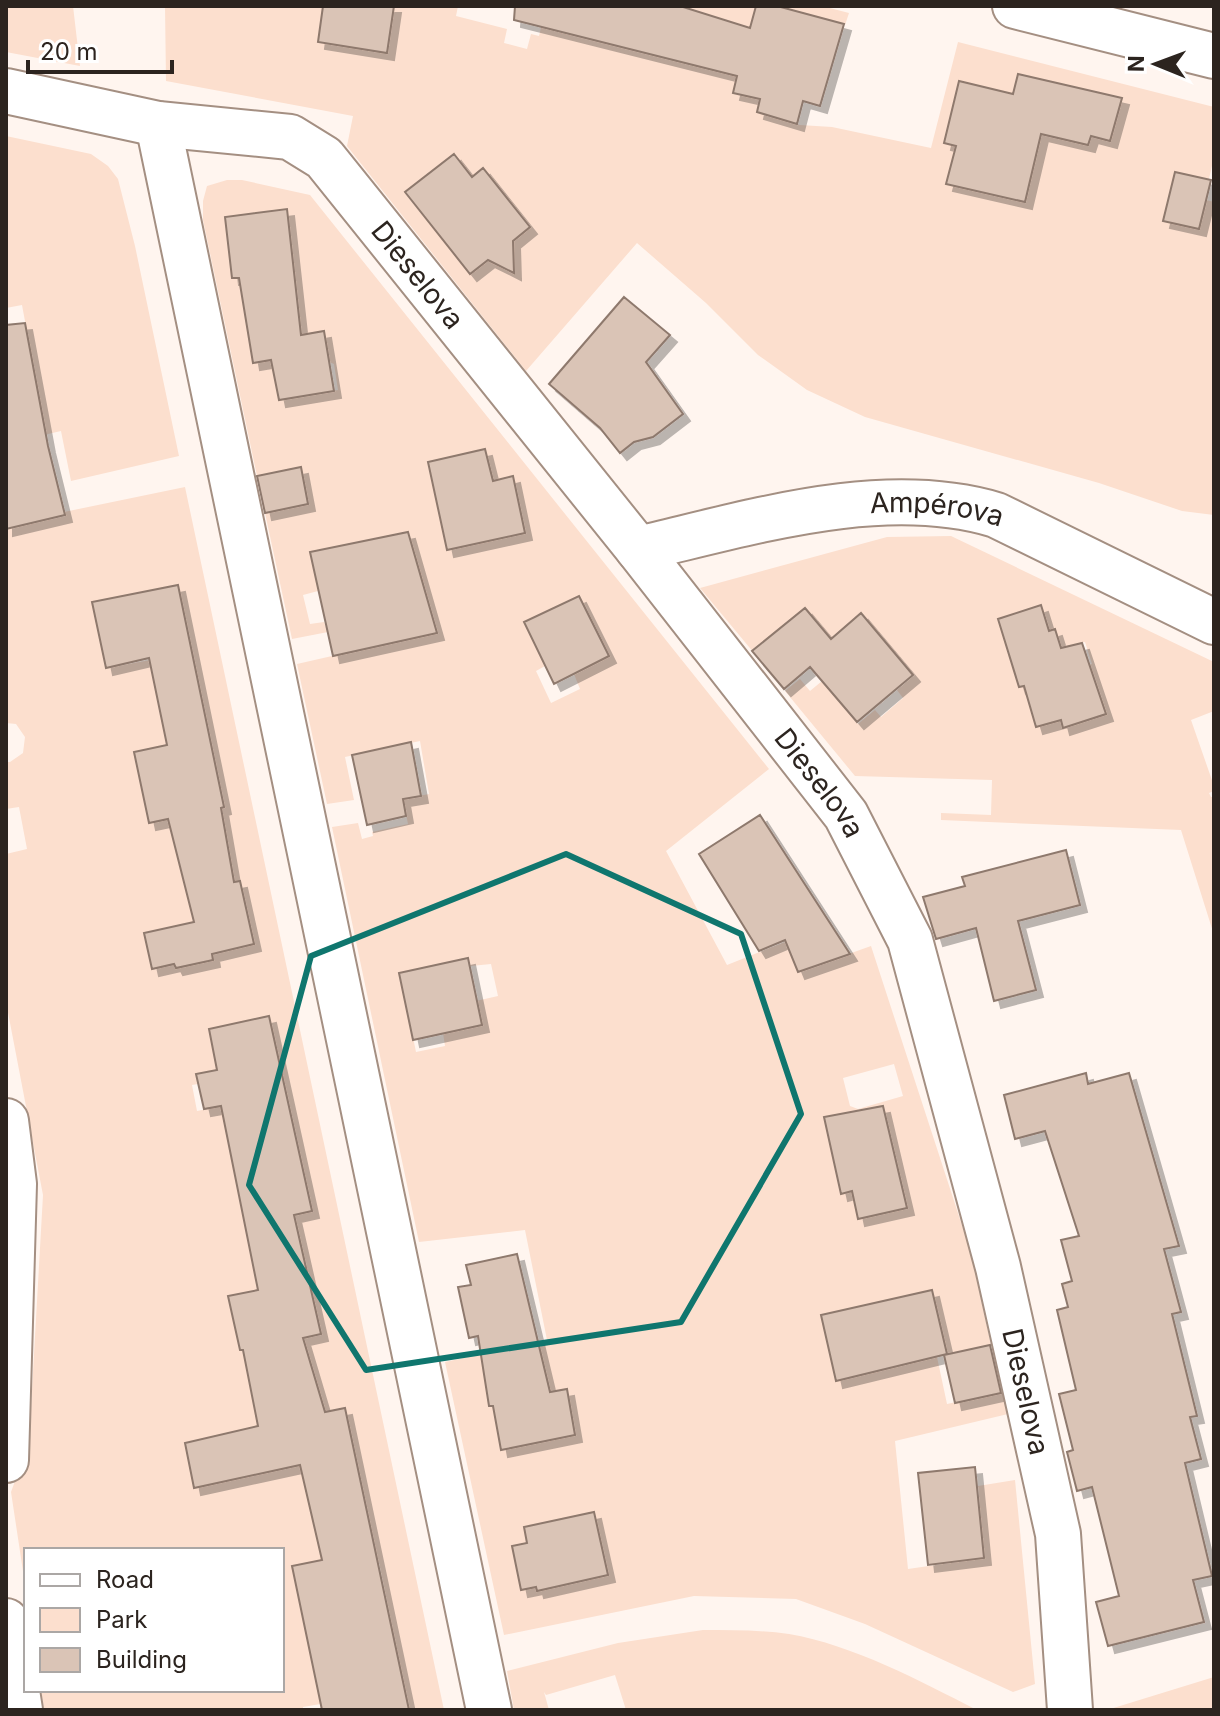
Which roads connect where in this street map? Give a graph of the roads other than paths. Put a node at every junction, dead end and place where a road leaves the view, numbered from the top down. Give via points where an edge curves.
1 (1015, 6) edge
2 (1214, 56) edge
3 (6, 91) edge
4 (158, 124) junction
5 (638, 549) junction
6 (1214, 622) edge
7 (6, 1121) edge
8 (6, 1452) edge
9 (6, 1621) edge
10 (20, 1710) edge
11 (489, 1710) edge
12 (1070, 1710) edge

1 - 2 street
3 - 4 street, Dieselova
4 - 5 street, Dieselova via 290,137 324,158
4 - 11 street
5 - 6 street, Ampérova via 803,511 882,503 965,505 996,515
5 - 12 street, Dieselova via 846,815 910,940 998,1267 1058,1534
7 - 8 street via 14,1184
9 - 10 street

